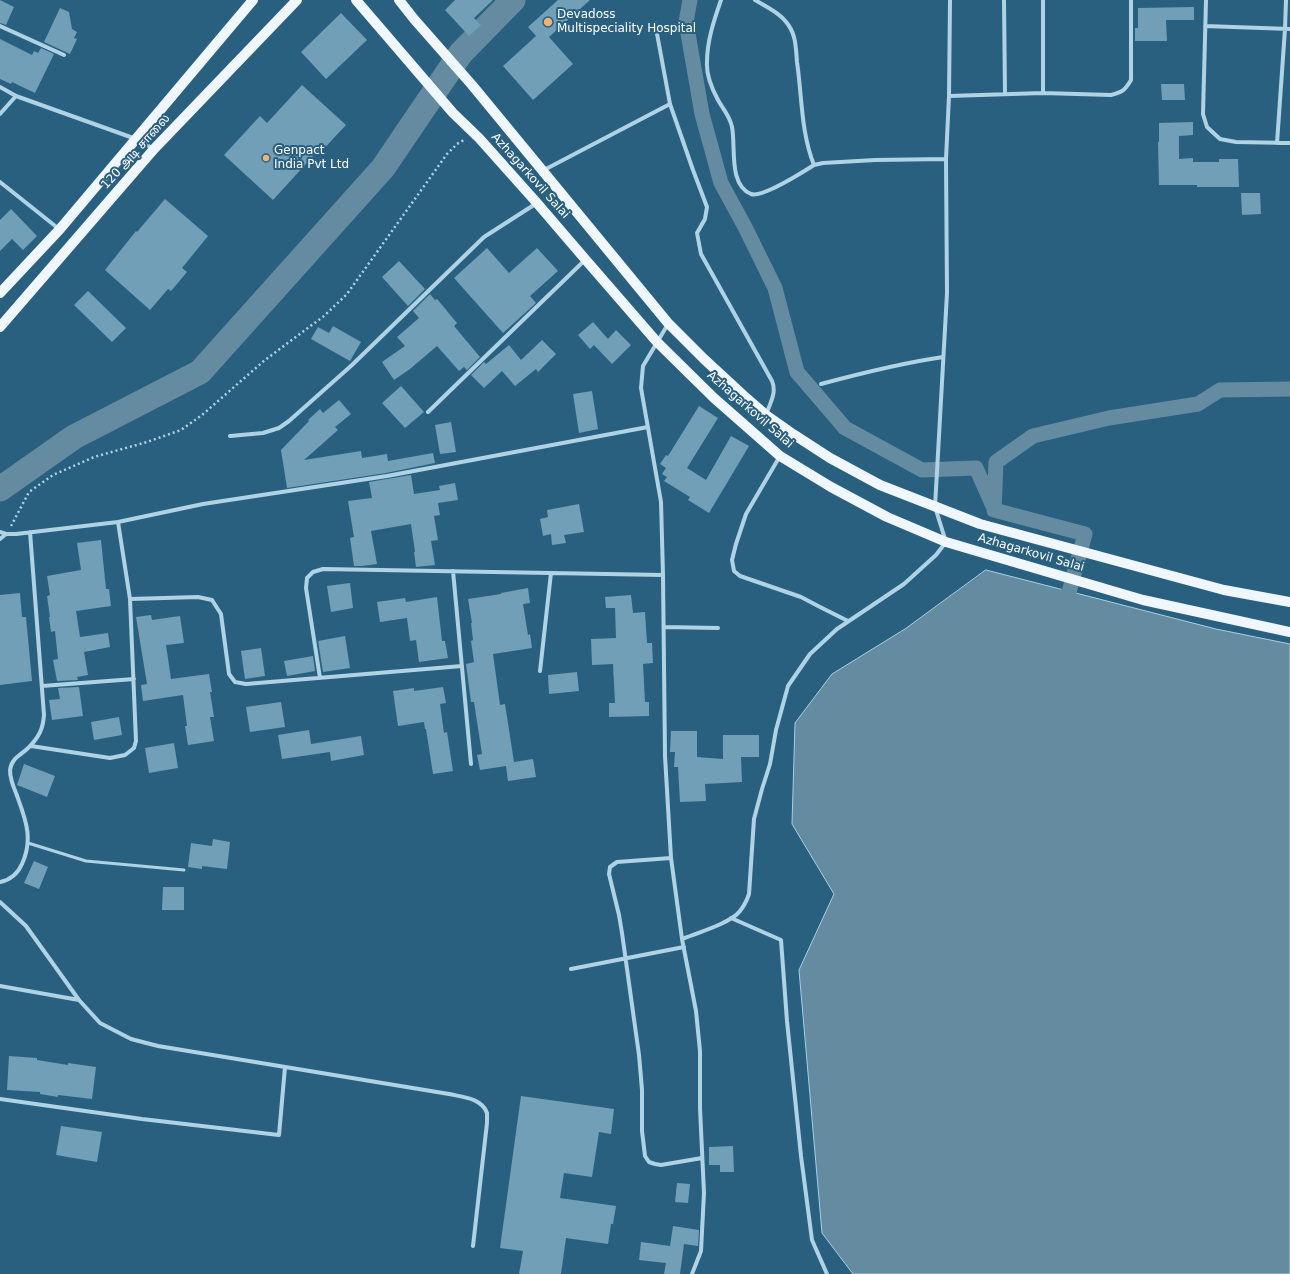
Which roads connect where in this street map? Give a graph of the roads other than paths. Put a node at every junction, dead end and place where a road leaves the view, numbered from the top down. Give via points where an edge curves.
1 (253, 0) edge
2 (297, 0) edge
3 (356, 0) edge
4 (721, 0) edge
5 (755, 0) edge
6 (950, 0) edge
7 (1004, 0) edge
8 (1043, 0) edge
9 (1131, 0) edge
10 (1206, 0) edge
11 (1286, 0) edge
12 (401, 1) edge
13 (655, 23) dead end
14 (0, 26) edge
15 (1205, 26) junction
16 (1288, 29) edge
17 (64, 55) dead end
18 (0, 87) edge
19 (1043, 93) junction
20 (1005, 94) junction
21 (16, 96) junction
22 (949, 96) junction
23 (670, 104) junction
24 (0, 114) edge
25 (136, 139) junction
26 (1277, 143) junction
27 (1290, 143) edge
28 (154, 149) junction
29 (946, 159) junction
30 (814, 165) junction
31 (543, 171) junction
32 (0, 182) edge
33 (537, 203) junction
34 (60, 229) junction
35 (585, 260) junction
36 (0, 293) edge
37 (668, 323) junction
38 (0, 327) edge
39 (657, 342) junction
40 (943, 357) junction
41 (821, 384) dead end
42 (428, 412) dead end
43 (766, 415) junction
44 (648, 427) junction
45 (230, 436) dead end
46 (780, 456) junction
47 (935, 506) junction
48 (118, 522) junction
49 (0, 532) edge
50 (30, 532) junction
51 (6, 534) junction
52 (0, 539) edge
53 (946, 542) junction
54 (453, 571) junction
55 (551, 573) junction
56 (663, 575) junction
57 (130, 599) junction
58 (1290, 602) edge
59 (848, 621) junction
60 (664, 627) junction
61 (718, 628) dead end
62 (1290, 632) edge
63 (462, 666) junction
64 (540, 671) dead end
65 (320, 678) junction
66 (134, 679) junction
67 (42, 686) junction
68 (31, 746) junction
69 (471, 764) dead end
70 (28, 843) junction
71 (671, 858) junction
72 (184, 870) dead end
73 (0, 882) edge
74 (0, 902) edge
75 (731, 918) junction
76 (682, 939) junction
77 (684, 947) junction
78 (625, 959) junction
79 (571, 969) dead end
80 (0, 986) edge
81 (79, 1000) junction
82 (284, 1068) junction
83 (0, 1099) edge
84 (702, 1158) junction
85 (473, 1246) dead end
86 (692, 1274) edge
87 (827, 1274) edge

1 - 25 main road, 120 அடி சாலை
2 - 28 main road, 120 அடி சாலை
3 - 33 main road, Azhagarkovil Salai via 453,113
4 - 30 street via 712,28 707,62 709,78 732,126 734,166 743,189 752,195 760,194
5 - 30 street via 777,13 789,26 794,38 807,144
6 - 22 street
7 - 20 street
8 - 19 street
9 - 19 street via 1131,80 1126,89 1111,95
10 - 15 street
11 - 16 street
12 - 31 main road, Azhagarkovil Salai
13 - 23 street
14 - 17 street
15 - 16 street
15 - 26 street via 1203,114 1207,127 1220,139
16 - 26 street
18 - 21 street
19 - 20 street
20 - 22 street
21 - 24 street
21 - 25 street
22 - 29 street
23 - 31 street
23 - 43 street via 707,207 705,219 697,233 702,254 774,387 775,393
25 - 28 street
25 - 34 main road, 120 அடி சாலை
26 - 27 street
28 - 38 main road, 120 அடி சாலை
29 - 30 street via 875,160
29 - 40 street via 947,293
31 - 37 main road, Azhagarkovil Salai
32 - 34 street
33 - 35 main road, Azhagarkovil Salai
33 - 45 street via 484,237 352,365 289,421 279,428 263,433
34 - 36 main road, 120 அடி சாலை
35 - 39 main road, Azhagarkovil Salai
35 - 42 street
37 - 39 street
37 - 43 main road, Azhagarkovil Salai
39 - 44 street via 643,366 641,388
39 - 46 main road, Azhagarkovil Salai via 714,398
40 - 41 street via 908,362
40 - 47 street
43 - 47 main road, Azhagarkovil Salai via 830,458 880,485
44 - 48 street via 387,476 203,504
44 - 56 street via 660,502
46 - 53 main road, Azhagarkovil Salai via 888,517
46 - 59 street via 746,514 732,560 734,570 740,576 801,597
47 - 53 street
47 - 58 main road, Azhagarkovil Salai via 980,524 1071,549 1224,590
48 - 50 street
48 - 57 street
49 - 51 street
50 - 51 street
50 - 67 street
51 - 52 street
53 - 59 street via 936,555 904,584
53 - 62 main road, Azhagarkovil Salai via 1143,600
54 - 55 street
54 - 63 street
54 - 65 street via 323,569 313,572 307,578 306,588
55 - 56 street
55 - 64 street
56 - 60 street
57 - 65 street via 198,597 212,600 221,614 228,674 235,682 246,684
57 - 66 street
59 - 75 street via 810,654 788,686 754,819 750,894 740,912
60 - 61 street
60 - 71 street via 665,756
63 - 65 street
63 - 69 street
66 - 67 street
66 - 68 street via 136,741 134,748 125,755 110,758
67 - 68 street via 43,728
68 - 70 street via 14,759 10,769 11,780 26,821
70 - 72 lane via 86,861
70 - 73 street via 19,871 6,881
71 - 76 street
71 - 78 street via 617,862 610,867 609,874 619,915
74 - 81 street via 26,926
75 - 76 street
75 - 87 street via 781,940 787,1021 812,1240
76 - 77 street
77 - 78 street
77 - 84 street via 696,1011 700,1051
78 - 79 street
78 - 84 street via 639,1055 644,1156 649,1162 662,1165
80 - 81 street
81 - 82 street via 100,1023 131,1039
82 - 83 street via 279,1135
82 - 85 street via 449,1094 471,1098 482,1104 487,1113 487,1123
84 - 86 street via 704,1193 701,1250

